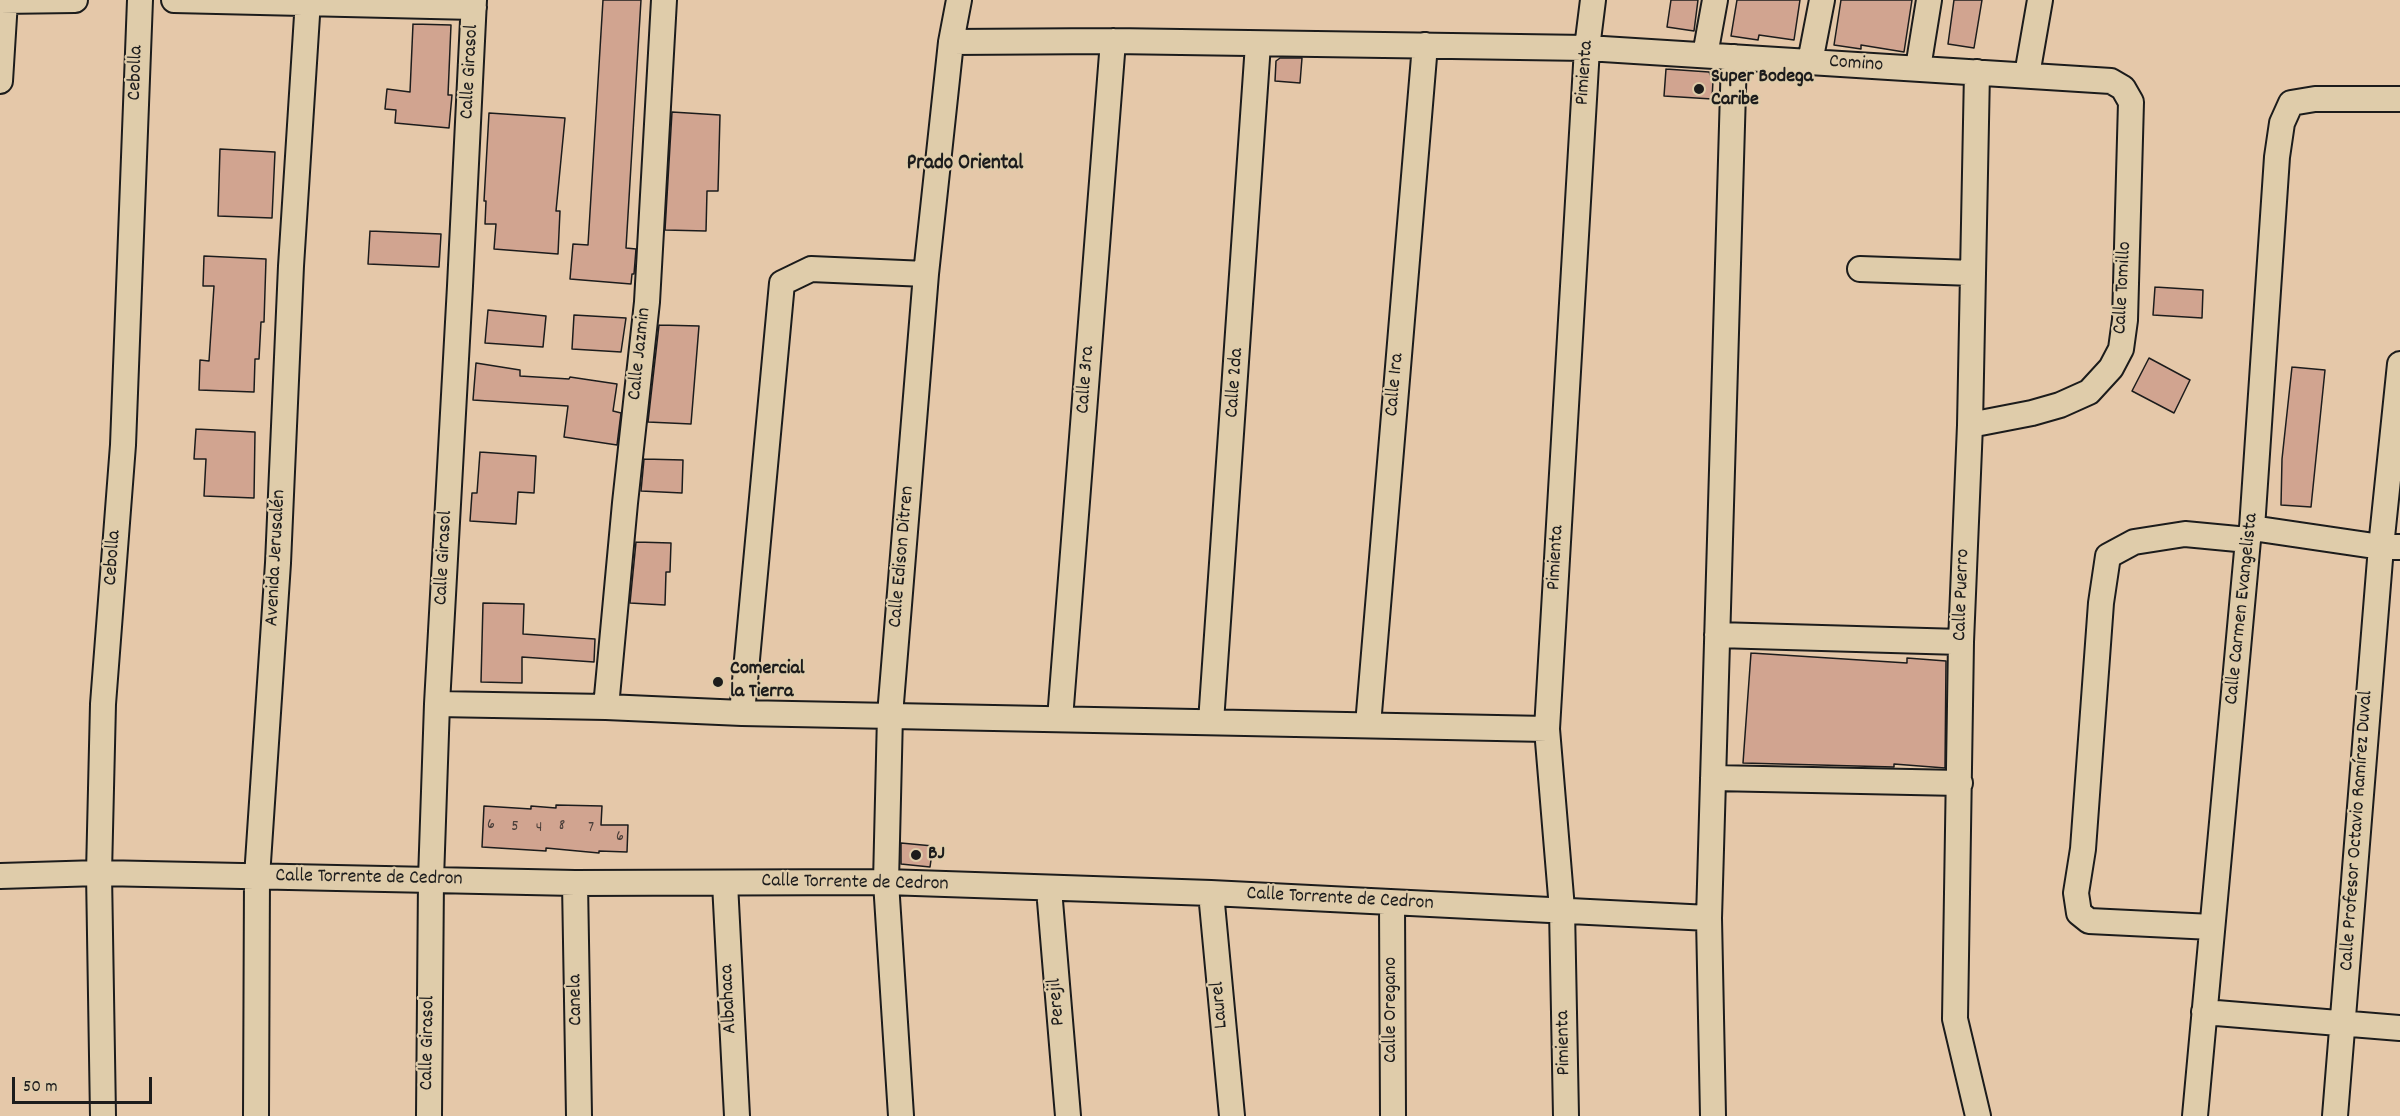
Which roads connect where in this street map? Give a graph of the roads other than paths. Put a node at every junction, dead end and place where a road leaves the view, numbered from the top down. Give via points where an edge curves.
1 (75, 0) edge
2 (140, 0) edge
3 (174, 0) edge
4 (664, 0) edge
5 (959, 0) edge
6 (1593, 0) edge
7 (1715, 0) edge
8 (1822, 0) edge
9 (1929, 0) edge
10 (2040, 0) edge
11 (0, 1) edge
12 (5, 1) edge
13 (308, 1) edge
14 (474, 3) edge
15 (1113, 41) junction
16 (951, 42) junction
17 (1258, 44) junction
18 (1425, 45) junction
19 (1587, 48) junction
20 (1705, 55) junction
21 (1734, 57) junction
22 (1810, 62) junction
23 (1918, 68) junction
24 (1977, 72) junction
25 (2027, 75) junction
26 (0, 81) edge
27 (2123, 88) joint
28 (2400, 99) edge
29 (1860, 269) dead end
30 (1973, 273) junction
31 (926, 274) junction
32 (2400, 364) edge
33 (1970, 425) junction
34 (2250, 534) junction
35 (2391, 547) edge
36 (1717, 635) junction
37 (1961, 642) junction
38 (437, 704) junction
39 (606, 707) junction
40 (742, 713) junction
41 (890, 715) junction
42 (1060, 719) junction
43 (1211, 722) junction
44 (1368, 725) junction
45 (1547, 729) junction
46 (1713, 778) junction
47 (1960, 783) junction
48 (99, 873) junction
49 (0, 876) edge
50 (257, 877) junction
51 (431, 879) junction
52 (886, 882) junction
53 (575, 883) junction
54 (725, 883) junction
55 (1049, 889) junction
56 (1211, 894) junction
57 (1392, 904) junction
58 (1562, 909) junction
59 (1709, 918) junction
60 (2212, 927) junction
61 (2204, 1012) junction
62 (2343, 1023) junction
63 (2400, 1028) edge
64 (103, 1116) edge
65 (256, 1116) edge
66 (429, 1116) edge
67 (579, 1116) edge
68 (737, 1116) edge
69 (901, 1116) edge
70 (1068, 1116) edge
71 (1232, 1116) edge
72 (1393, 1116) edge
73 (1566, 1116) edge
74 (1713, 1116) edge
75 (1977, 1116) edge
76 (2195, 1116) edge
77 (2335, 1116) edge

1 - 12 street
2 - 48 street, Cebolla via 123,445 103,704
3 - 13 street
4 - 39 street, Calle Jazmin via 647,302
5 - 16 street, Calle Edison Ditren
6 - 19 street, Pimienta
7 - 20 street
8 - 22 street
9 - 23 street
10 - 25 street
11 - 12 street
12 - 26 street
13 - 14 street
13 - 50 street, Avenida Jerusalén
14 - 38 street, Calle Girasol
15 - 16 street, Comino
15 - 17 street, Comino
15 - 42 street, Calle 3ra
16 - 31 street, Calle Edison Ditren
17 - 18 street, Comino
17 - 43 street, Calle 2da
18 - 19 street, Comino
18 - 44 street, Calle 1ra
19 - 20 street, Comino
19 - 45 street, Pimienta
20 - 21 street, Comino
21 - 22 street, Comino
21 - 36 street
22 - 23 street, Comino
23 - 24 street, Comino
24 - 25 street, Comino
24 - 30 street, Calle Puerro
25 - 27 street, Comino via 2111,81
27 - 33 street, Calle Tomillo via 2131,102 2121,349 2111,368 2089,392 2032,413
28 - 34 street, Calle Carmen Evangelista via 2315,99 2291,103 2282,123
29 - 30 street
30 - 33 street, Calle Puerro
31 - 40 street via 811,269 782,283
31 - 41 street, Calle Edison Ditren
32 - 35 street, Calle Profesor Octavio Ramírez Duval
33 - 37 street, Calle Puerro
34 - 35 street
34 - 60 street, Calle Carmen Evangelista
34 - 60 street via 2184,534 2134,542 2108,556 2101,603 2083,849 2076,893 2079,914 2089,921
35 - 62 street, Calle Profesor Octavio Ramírez Duval
36 - 37 street
36 - 46 street
37 - 47 street, Calle Puerro
38 - 39 street
38 - 51 street, Calle Girasol
39 - 40 street
40 - 41 street
41 - 42 street
41 - 52 street, Calle Edison Ditren
42 - 43 street
43 - 44 street
44 - 45 street
45 - 58 street, Pimienta
46 - 47 street
46 - 59 street
47 - 75 street, Calle Puerro via 1955,1019
48 - 49 street, Calle Torrente de Cedron
48 - 50 street, Calle Torrente de Cedron
48 - 64 street, Cebolla
50 - 51 street, Calle Torrente de Cedron
50 - 65 street, Avenida Jerusalén
51 - 53 street, Calle Torrente de Cedron
51 - 66 street, Calle Girasol
52 - 54 street, Calle Torrente de Cedron
52 - 55 street, Calle Torrente de Cedron
52 - 69 street, Calle Edison Ditren
53 - 54 street, Calle Torrente de Cedron
53 - 67 street, Canela
54 - 68 street, Albahaca
55 - 56 street, Calle Torrente de Cedron
55 - 70 street, Perejil
56 - 57 street, Calle Torrente de Cedron
56 - 71 street, Laurel
57 - 58 street, Calle Torrente de Cedron
57 - 72 street, Calle Oregano
58 - 59 street, Calle Torrente de Cedron
58 - 73 street, Pimienta
59 - 74 street
60 - 61 street, Calle Carmen Evangelista
61 - 62 street
61 - 76 street, Calle Carmen Evangelista
62 - 63 street
62 - 77 street, Calle Profesor Octavio Ramírez Duval

